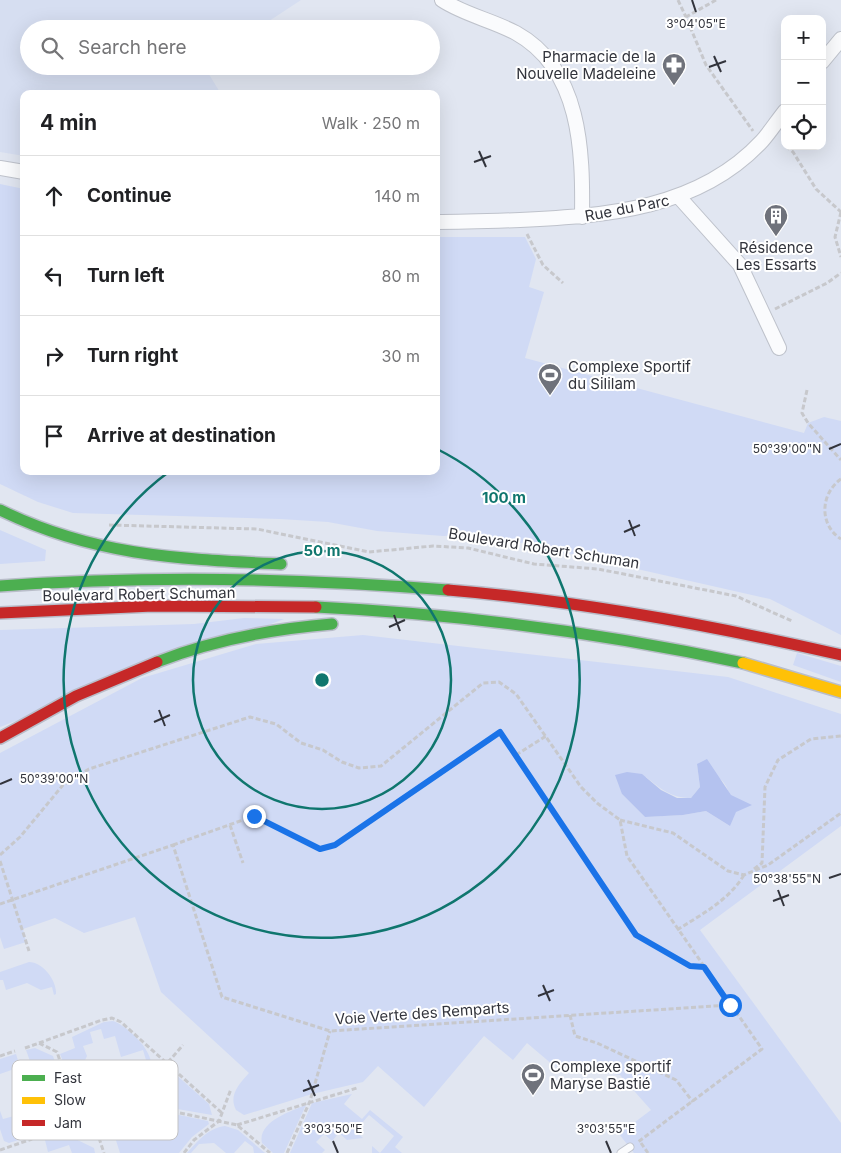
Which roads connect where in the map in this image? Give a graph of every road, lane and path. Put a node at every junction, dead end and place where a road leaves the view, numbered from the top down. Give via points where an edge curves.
1 (442, 0) edge
2 (678, 0) edge
3 (716, 0) edge
4 (686, 17) junction
5 (841, 39) edge
6 (824, 60) edge
7 (781, 116) edge
8 (761, 143) junction
9 (791, 150) edge
10 (0, 168) edge
11 (20, 171) edge
12 (679, 197) junction
13 (841, 211) edge
14 (582, 217) junction
15 (520, 220) junction
16 (440, 222) edge
17 (841, 257) edge
18 (841, 273) edge
19 (563, 283) dead end
20 (763, 315) junction
21 (779, 348) dead end
22 (807, 390) dead end
23 (841, 460) edge
24 (841, 479) edge
25 (0, 510) edge
26 (106, 525) dead end
27 (31, 533) dead end
28 (69, 539) junction
29 (841, 539) edge
30 (296, 565) dead end
31 (406, 575) dead end
32 (0, 586) edge
33 (531, 598) junction
34 (0, 613) edge
35 (448, 617) junction
36 (363, 622) dead end
37 (344, 623) dead end
38 (797, 623) dead end
39 (841, 654) edge
40 (841, 692) edge
41 (546, 736) junction
42 (841, 736) edge
43 (0, 738) edge
44 (516, 755) junction
45 (841, 813) edge
46 (620, 820) junction
47 (230, 825) junction
48 (172, 845) junction
49 (0, 855) edge
50 (0, 861) edge
51 (243, 863) dead end
52 (750, 873) junction
53 (744, 875) junction
54 (13, 899) junction
55 (0, 904) edge
56 (677, 930) junction
57 (29, 951) dead end
58 (704, 967) junction
59 (730, 1005) junction
60 (570, 1015) junction
61 (330, 1031) junction
62 (39, 1043) junction
63 (183, 1045) dead end
64 (25, 1048) dead end
65 (15, 1051) dead end
66 (0, 1056) edge
67 (60, 1060) edge
68 (164, 1060) edge
69 (170, 1060) edge
70 (178, 1073) edge
71 (231, 1088) dead end
72 (358, 1088) dead end
73 (310, 1101) junction
74 (693, 1102) junction
75 (178, 1113) edge
76 (222, 1113) junction
77 (219, 1121) junction
78 (237, 1125) junction
79 (29, 1140) edge
80 (100, 1140) edge
81 (630, 1147) joint
82 (0, 1150) edge
83 (104, 1153) edge
84 (184, 1153) edge
85 (270, 1153) edge
86 (287, 1153) edge
87 (621, 1153) edge

1 - 14 street via 517,33 553,65 566,90 576,121
2 - 4 path
3 - 4 path
4 - 8 path via 706,64
5 - 6 street
7 - 8 street, Rue du Parc
8 - 12 street, Rue du Parc via 722,173
9 - 13 path via 816,189
10 - 11 street
12 - 14 street, Rue du Parc
12 - 20 street via 740,265
13 - 17 path via 835,237
14 - 15 street, Rue du Parc
15 - 16 street, Rue du Parc
15 - 19 path via 543,265
18 - 20 path
20 - 21 street
22 - 23 path via 802,413
24 - 29 path via 826,496 824,508 828,527
25 - 28 highway via 36,528
26 - 38 path, Boulevard Robert Schuman via 257,529 369,552 433,546 468,548 534,564 598,570 736,596
27 - 28 lane
28 - 30 highway via 146,553
31 - 33 highway
32 - 33 highway, Boulevard Robert Schuman via 110,580 283,580 384,584
33 - 39 highway, Boulevard Robert Schuman via 715,626
34 - 35 highway, Boulevard Robert Schuman via 214,606
35 - 36 highway
35 - 40 highway, Boulevard Robert Schuman via 661,647 755,667
37 - 43 highway via 266,630 158,662 65,702
41 - 44 path
41 - 46 path via 581,787
41 - 49 path via 516,694 499,682 482,683 381,766 359,768 342,762 323,750 301,743 276,724 250,717 89,769 63,784 20,837
42 - 52 path via 811,739 778,760 765,787 762,863
44 - 47 path via 500,732 335,845 320,849 254,816
44 - 58 path via 636,935 690,966
45 - 52 path via 768,865
46 - 53 path via 673,833 728,871
46 - 56 path via 627,856
47 - 48 path
47 - 51 path
48 - 54 path
48 - 61 path, Voie Verte des Remparts via 222,997
50 - 54 path
52 - 53 path
53 - 56 path via 724,899
54 - 55 path
54 - 57 path
56 - 58 path
58 - 59 path
59 - 60 path, Voie Verte des Remparts
59 - 74 path via 762,1049
60 - 61 path, Voie Verte des Remparts
60 - 74 path via 575,1036 676,1080
61 - 73 path
62 - 64 path
62 - 67 path via 57,1052
62 - 68 path via 112,1018 121,1022
63 - 69 path
65 - 66 path
70 - 76 path
71 - 76 path
72 - 73 path
73 - 78 path
73 - 86 path
74 - 81 path
75 - 77 path
76 - 77 path
77 - 78 path
77 - 84 path via 194,1140
78 - 85 path
79 - 82 path
80 - 83 path
81 - 87 lane

